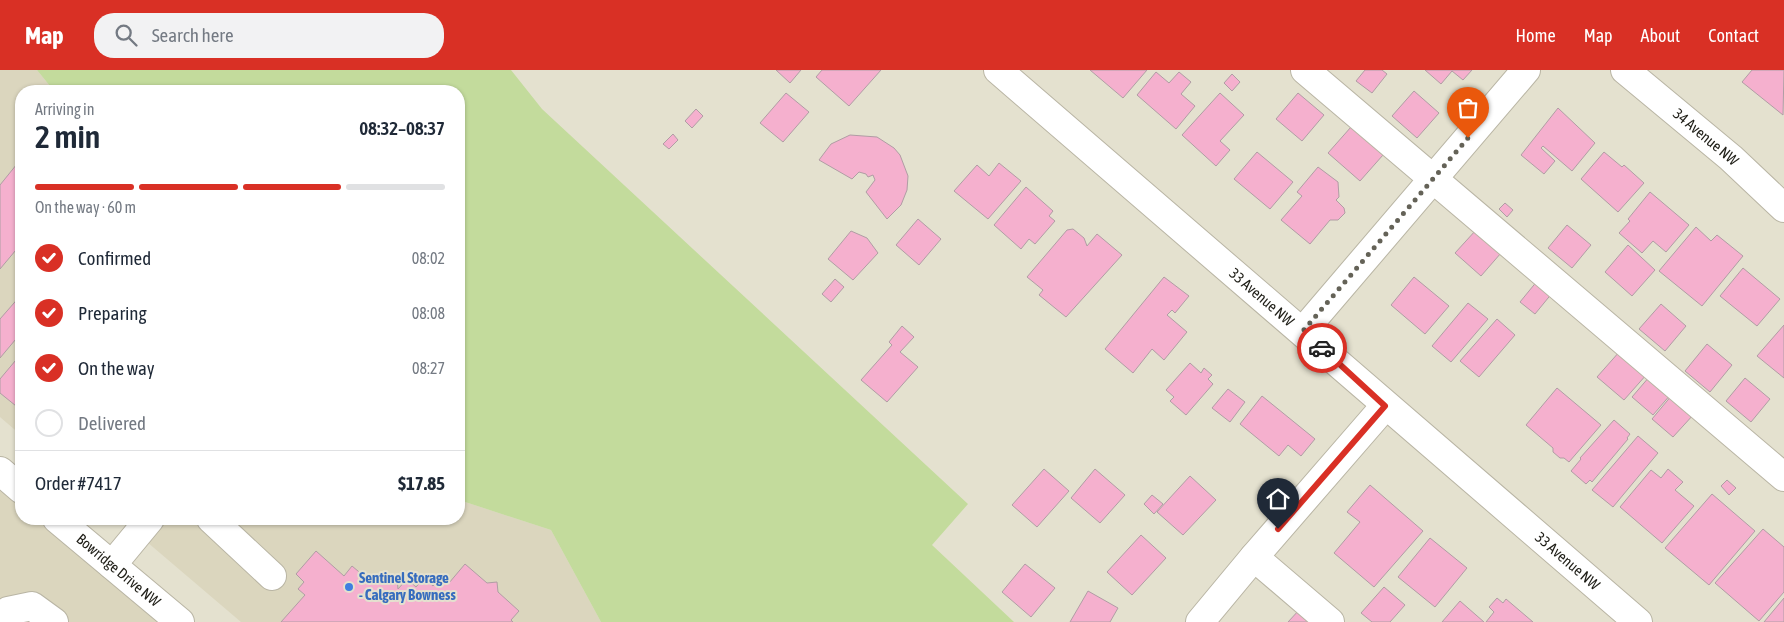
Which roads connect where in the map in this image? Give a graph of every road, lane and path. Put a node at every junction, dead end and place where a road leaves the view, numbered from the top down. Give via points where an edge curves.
1 (998, 70) edge
2 (1305, 70) edge
3 (1526, 70) edge
4 (1626, 70) edge
5 (1433, 179) junction
6 (1784, 208) edge
7 (1303, 331) junction
8 (1385, 406) junction
9 (0, 471) edge
10 (1784, 477) edge
11 (15, 484) edge
12 (64, 525) edge
13 (145, 525) edge
14 (217, 525) edge
15 (1254, 557) junction
16 (112, 565) junction
17 (272, 576) dead end
18 (3, 622) edge
19 (54, 622) edge
20 (180, 622) edge
21 (1200, 622) edge
22 (1330, 622) edge
23 (1638, 622) edge

1 - 7 street, 33 Avenue NW
2 - 5 street
3 - 5 street
4 - 6 street, 34 Avenue NW via 1731,158
5 - 7 street
5 - 10 street
7 - 8 street, 33 Avenue NW
8 - 15 street
8 - 23 street, 33 Avenue NW
9 - 11 street
12 - 16 street, Bowridge Drive NW
13 - 16 street
14 - 17 street
15 - 21 street
15 - 22 street
16 - 20 street, Bowridge Drive NW
18 - 19 street via 8,611 32,606

